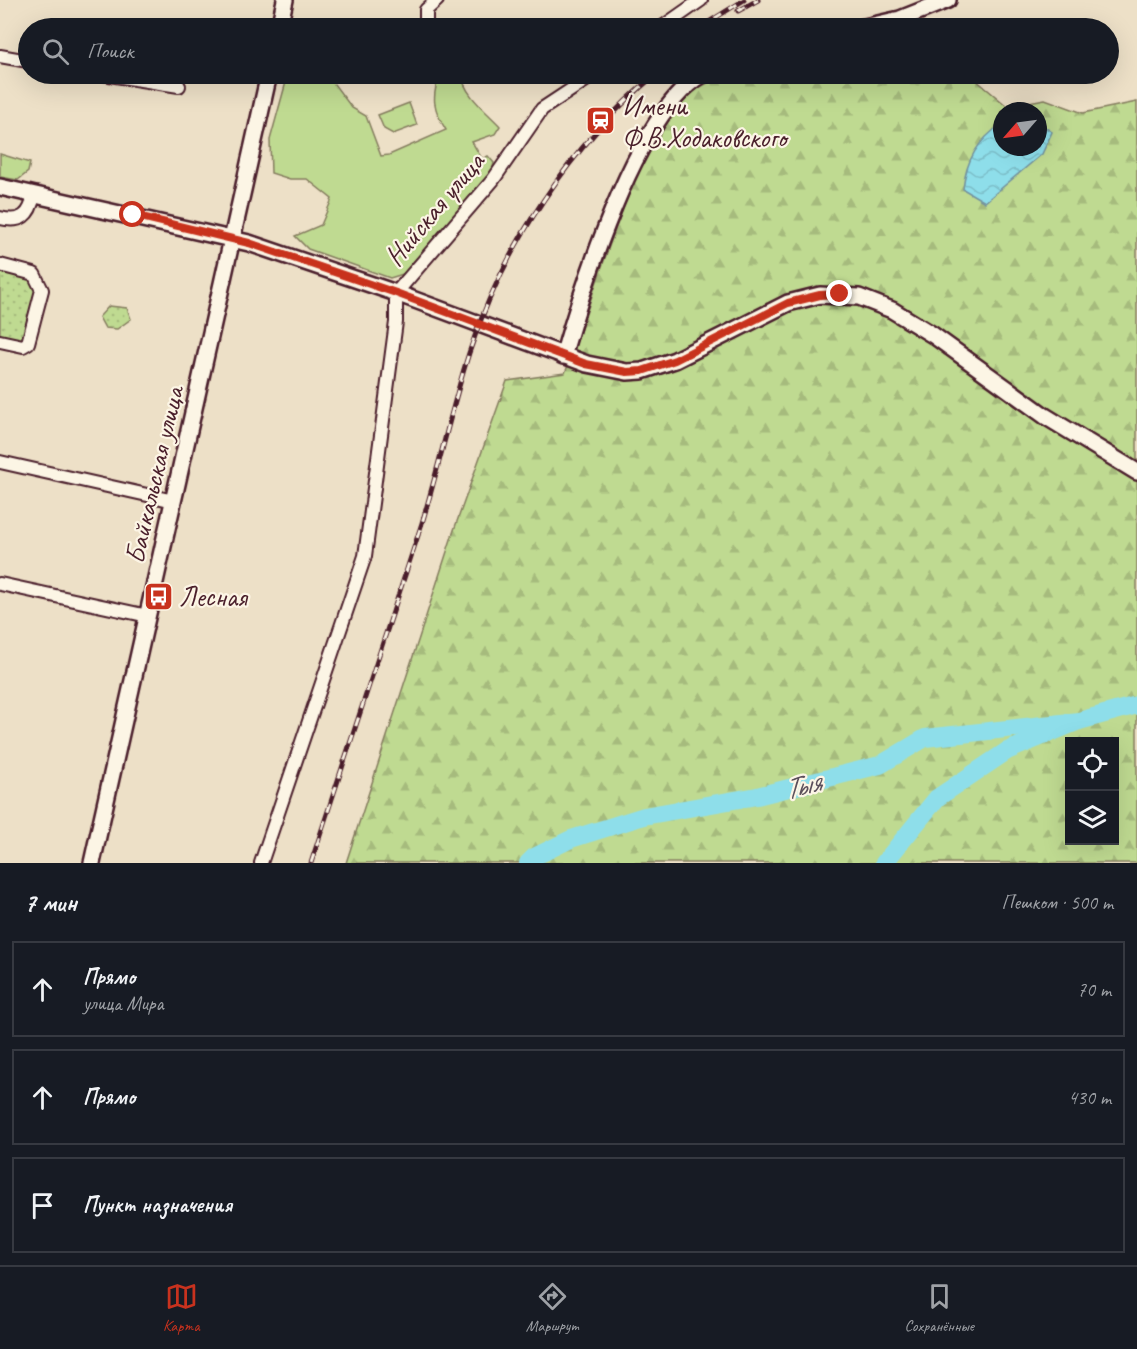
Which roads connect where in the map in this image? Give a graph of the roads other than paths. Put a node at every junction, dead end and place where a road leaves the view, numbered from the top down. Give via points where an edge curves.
1 (285, 0) edge
2 (437, 0) edge
3 (701, 0) edge
4 (948, 0) edge
5 (281, 18) edge
6 (426, 18) edge
7 (676, 18) edge
8 (903, 18) edge
9 (0, 56) edge
10 (18, 59) edge
11 (166, 84) edge
12 (267, 84) edge
13 (580, 84) edge
14 (690, 84) edge
15 (179, 86) dead end
16 (0, 187) edge
17 (34, 195) junction
18 (0, 218) edge
19 (233, 239) junction
20 (0, 265) edge
21 (396, 293) junction
22 (0, 341) edge
23 (562, 356) junction
24 (0, 462) edge
25 (1137, 472) edge
26 (174, 501) junction
27 (0, 584) edge
28 (148, 616) junction
29 (92, 863) edge
30 (261, 863) edge

1 - 5 street
2 - 6 street via 426,10
3 - 7 street
4 - 8 street
9 - 10 street
11 - 15 street
12 - 19 street, Байкальская улица
13 - 21 street, Нийская улица via 542,109 493,180
14 - 23 street via 665,109 631,170 583,288
16 - 17 street
17 - 18 street via 23,218
17 - 19 street
19 - 21 street
19 - 26 street, Байкальская улица
20 - 22 street via 34,274 42,290 28,343 23,346
21 - 23 street
21 - 30 street, Нийская улица via 396,322 365,556
23 - 25 street via 610,370 642,371 675,360 788,303 820,295 859,297 892,310 933,335 1045,416
24 - 26 street
26 - 28 street, Байкальская улица
27 - 28 street
28 - 29 street, Байкальская улица

